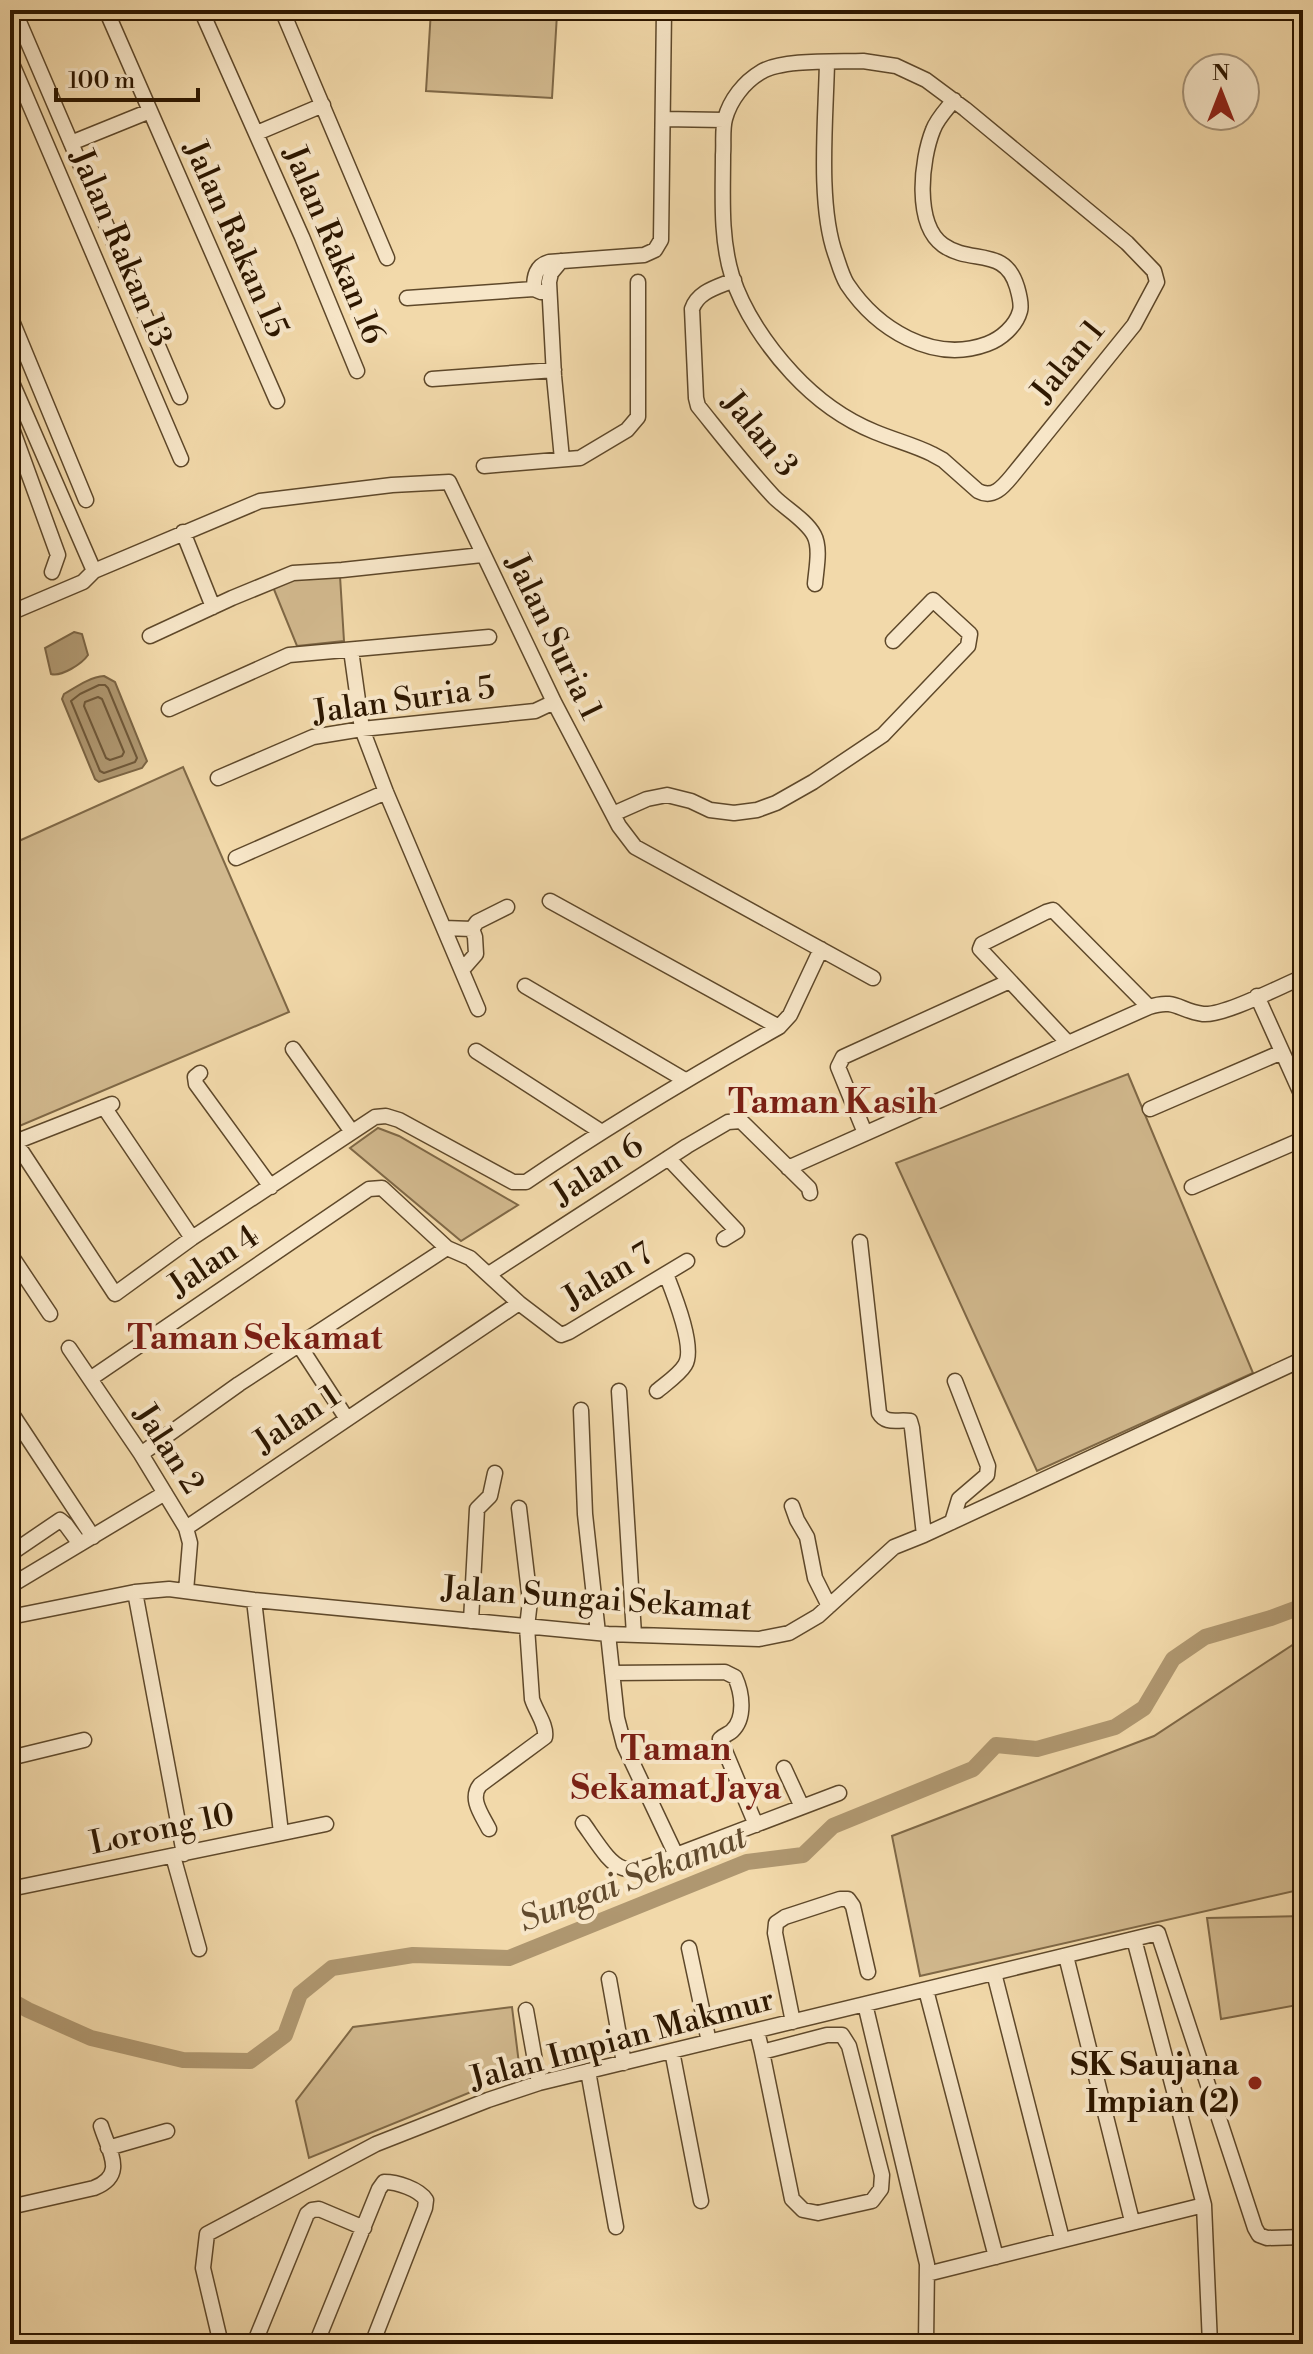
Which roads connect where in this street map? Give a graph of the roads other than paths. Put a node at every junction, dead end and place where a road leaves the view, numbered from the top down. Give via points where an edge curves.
1 (14, 10) edge
2 (106, 10) edge
3 (201, 10) edge
4 (282, 10) edge
5 (732, 10) edge
6 (664, 11) edge
7 (690, 11) edge
8 (10, 59) edge
9 (827, 62) junction
10 (954, 100) junction
11 (323, 105) junction
12 (150, 111) junction
13 (663, 119) junction
14 (724, 120) junction
15 (257, 133) junction
16 (71, 143) junction
17 (387, 258) dead end
18 (561, 261) junction
19 (734, 280) junction
20 (638, 282) dead end
21 (534, 289) junction
22 (407, 298) dead end
23 (551, 301) junction
24 (10, 316) edge
25 (554, 370) junction
26 (357, 371) dead end
27 (10, 378) edge
28 (172, 378) junction
29 (432, 379) dead end
30 (150, 387) junction
31 (180, 397) dead end
32 (277, 401) dead end
33 (10, 423) edge
34 (36, 437) junction
35 (64, 444) junction
36 (18, 445) junction
37 (42, 453) junction
38 (181, 459) dead end
39 (562, 459) junction
40 (484, 466) dead end
41 (86, 500) dead end
42 (65, 505) junction
43 (44, 516) junction
44 (183, 532) junction
45 (482, 555) junction
46 (94, 571) junction
47 (52, 572) dead end
48 (815, 584) dead end
49 (922, 588) dead end
50 (933, 600) junction
51 (213, 607) junction
52 (10, 613) edge
53 (150, 636) dead end
54 (489, 637) dead end
55 (893, 641) dead end
56 (351, 650) junction
57 (554, 702) junction
58 (169, 709) dead end
59 (362, 729) junction
60 (218, 778) dead end
61 (386, 792) junction
62 (613, 814) junction
63 (236, 858) dead end
64 (550, 901) dead end
65 (507, 907) dead end
66 (444, 928) junction
67 (472, 929) junction
68 (821, 949) junction
69 (462, 970) junction
70 (1303, 977) edge
71 (873, 978) dead end
72 (1010, 981) junction
73 (525, 986) dead end
74 (1257, 996) junction
75 (1149, 1007) junction
76 (478, 1009) dead end
77 (779, 1027) junction
78 (1068, 1043) junction
79 (293, 1049) dead end
80 (476, 1051) dead end
81 (1282, 1052) junction
82 (200, 1073) dead end
83 (685, 1080) junction
84 (1303, 1098) edge
85 (1150, 1109) dead end
86 (600, 1131) junction
87 (352, 1132) junction
88 (865, 1133) junction
89 (1303, 1139) edge
90 (16, 1148) edge
91 (668, 1158) junction
92 (788, 1168) junction
93 (271, 1187) junction
94 (1192, 1187) dead end
95 (810, 1193) dead end
96 (731, 1235) dead end
97 (192, 1238) junction
98 (860, 1242) dead end
99 (447, 1248) junction
100 (10, 1254) edge
101 (687, 1261) dead end
102 (489, 1274) junction
103 (666, 1274) junction
104 (519, 1303) junction
105 (50, 1314) dead end
106 (299, 1345) junction
107 (69, 1348) dead end
108 (1303, 1359) edge
109 (90, 1379) junction
110 (955, 1381) dead end
111 (619, 1391) dead end
112 (657, 1391) dead end
113 (581, 1410) dead end
114 (10, 1411) edge
115 (347, 1419) junction
116 (16, 1433) edge
117 (141, 1454) junction
118 (495, 1473) dead end
119 (165, 1493) junction
120 (792, 1506) dead end
121 (519, 1508) dead end
122 (952, 1522) junction
123 (186, 1528) junction
124 (924, 1535) junction
125 (86, 1541) junction
126 (10, 1554) edge
127 (10, 1586) edge
128 (186, 1591) junction
129 (135, 1592) junction
130 (254, 1600) junction
131 (829, 1606) junction
132 (10, 1617) edge
133 (471, 1621) junction
134 (527, 1627) junction
135 (603, 1633) junction
136 (634, 1635) junction
137 (612, 1673) junction
138 (84, 1740) dead end
139 (10, 1758) edge
140 (784, 1768) dead end
141 (839, 1793) dead end
142 (802, 1807) junction
143 (583, 1823) dead end
144 (326, 1824) dead end
145 (756, 1825) junction
146 (489, 1829) dead end
147 (281, 1833) junction
148 (179, 1855) junction
149 (676, 1855) junction
150 (10, 1889) edge
151 (1134, 1939) junction
152 (689, 1948) dead end
153 (199, 1949) dead end
154 (1066, 1956) junction
155 (868, 1972) dead end
156 (994, 1973) junction
157 (609, 1979) dead end
158 (926, 1990) junction
159 (885, 2000) junction
160 (865, 2004) junction
161 (526, 2010) dead end
162 (843, 2010) junction
163 (793, 2022) junction
164 (871, 2029) junction
165 (757, 2031) junction
166 (709, 2042) junction
167 (672, 2051) junction
168 (762, 2052) junction
169 (624, 2063) junction
170 (588, 2071) junction
171 (539, 2083) junction
172 (101, 2126) dead end
173 (167, 2131) dead end
174 (108, 2148) junction
175 (701, 2201) dead end
176 (1204, 2205) junction
177 (10, 2207) edge
178 (1132, 2221) junction
179 (616, 2227) dead end
180 (364, 2228) junction
181 (1303, 2237) edge
182 (1062, 2239) junction
183 (996, 2257) junction
184 (927, 2274) junction
185 (927, 2341) edge
186 (221, 2344) edge
187 (254, 2344) edge
188 (316, 2344) edge
189 (372, 2344) edge
190 (1210, 2344) edge

1 - 16 street
2 - 12 street, Jalan Rakan 15
3 - 15 street, Jalan Rakan 16
4 - 11 street
5 - 7 street
6 - 7 street
6 - 13 street
8 - 30 street, Jalan Rakan 13
9 - 10 street, Jalan 1 via 896,66
9 - 10 street via 827,218 846,282 871,313 915,343 973,349 1010,329 1021,309 1012,272 1000,261 959,253 931,230 924,166 933,130
9 - 14 street, Jalan 1 via 764,70 733,100
10 - 19 street, Jalan 1 via 1127,243 1154,271 1157,282 1134,325 1002,488 985,494 932,454 854,423 829,407 766,342
11 - 15 street
11 - 17 street
12 - 16 street
12 - 32 street, Jalan Rakan 15
13 - 14 street
13 - 18 street via 661,240 655,250
14 - 19 street, Jalan 1 via 724,242
15 - 26 street, Jalan Rakan 16
16 - 28 street
18 - 21 street via 542,264
18 - 23 street via 551,273
19 - 48 street, Jalan 3 via 707,291 692,309 698,406 776,499 816,537
20 - 39 street via 638,417 627,430 580,458
21 - 22 street
21 - 23 street
23 - 25 street
24 - 35 street
25 - 29 street
25 - 39 street
27 - 34 street
28 - 30 street
28 - 31 street
30 - 38 street, Jalan Rakan 13
33 - 36 street
34 - 36 street
34 - 37 street
35 - 37 street
35 - 41 street
36 - 43 street
37 - 42 street
39 - 40 street
42 - 43 street
42 - 46 street
43 - 47 street via 58,555
44 - 45 street, Jalan Suria 1 via 260,501 449,482
44 - 46 street
44 - 51 street
45 - 51 street via 293,573
45 - 57 street, Jalan Suria 1
46 - 52 street via 83,582
49 - 50 street
50 - 55 street
50 - 62 street via 970,634 968,646 883,735 825,774 757,810 710,810 667,795
51 - 53 street
54 - 56 street
56 - 58 street via 295,654
56 - 59 street
57 - 59 street, Jalan Suria 5 via 535,711
57 - 62 street, Jalan Suria 1
59 - 60 street, Jalan Suria 5 via 313,737
59 - 61 street
61 - 63 street
61 - 66 street
62 - 68 street, Jalan Suria 1 via 635,847
64 - 77 street
65 - 67 street
66 - 67 street
66 - 69 street
67 - 69 street via 476,954
68 - 71 street, Jalan Suria 1
68 - 77 street
69 - 76 street
70 - 74 street
72 - 75 street via 980,949 982,944 1053,910
72 - 78 street
72 - 88 street via 843,1057 838,1067
73 - 83 street
74 - 75 street via 1204,1014 1169,1003
74 - 81 street
75 - 78 street
77 - 83 street
78 - 88 street
79 - 87 street
80 - 86 street
81 - 84 street
81 - 85 street
82 - 93 street via 196,1084
83 - 86 street
86 - 87 street via 526,1182 513,1182 386,1116
87 - 93 street
88 - 92 street
89 - 94 street
90 - 97 street via 108,1106
90 - 97 street via 115,1294
91 - 92 street, Jalan 6 via 728,1122 741,1121
91 - 96 street
91 - 102 street, Jalan 6
92 - 95 street
93 - 97 street
98 - 124 street via 879,1413 887,1421 910,1421
99 - 102 street
99 - 106 street
99 - 109 street, Jalan 4 via 382,1188 369,1189
100 - 105 street
101 - 103 street, Jalan 7
102 - 104 street
103 - 104 street, Jalan 7 via 561,1335
103 - 112 street via 688,1355 685,1365
104 - 115 street, Jalan 1
106 - 115 street
106 - 117 street
107 - 109 street, Jalan 2
108 - 122 street, Jalan Sungai Sekamat
109 - 117 street, Jalan 2
110 - 122 street via 988,1466 987,1475 959,1499
111 - 136 street
113 - 135 street via 585,1514
114 - 116 street
115 - 123 street, Jalan 1
116 - 125 street
117 - 119 street, Jalan 2
118 - 133 street via 490,1496 477,1509
119 - 123 street, Jalan 2
119 - 125 street
120 - 131 street
121 - 134 street via 530,1601
122 - 124 street, Jalan Sungai Sekamat
123 - 128 street, Jalan 2
124 - 131 street, Jalan Sungai Sekamat via 894,1547
125 - 126 street via 60,1520
125 - 127 street
128 - 129 street, Jalan Sungai Sekamat
128 - 130 street, Jalan Sungai Sekamat
129 - 132 street, Jalan Sungai Sekamat
129 - 148 street
130 - 133 street, Jalan Sungai Sekamat
130 - 147 street
131 - 136 street, Jalan Sungai Sekamat via 789,1633 759,1639
133 - 134 street, Jalan Sungai Sekamat
134 - 135 street, Jalan Sungai Sekamat
134 - 146 street via 532,1699 545,1737 475,1792
135 - 136 street, Jalan Sungai Sekamat
135 - 137 street
137 - 145 street via 733,1674 741,1710 734,1728 720,1739
137 - 149 street via 624,1745
138 - 139 street
140 - 142 street
141 - 142 street
142 - 145 street
143 - 149 street via 618,1867 638,1871
144 - 147 street, Lorong 10
145 - 149 street
147 - 148 street, Lorong 10
148 - 150 street, Lorong 10
148 - 153 street
151 - 154 street, Jalan Impian Makmur
151 - 176 street
151 - 181 street, Jalan Impian Makmur via 1158,1933 1255,2228 1267,2238
152 - 166 street
154 - 156 street, Jalan Impian Makmur
154 - 178 street
155 - 163 street via 848,1899 776,1923
156 - 158 street, Jalan Impian Makmur
156 - 182 street
157 - 169 street
158 - 159 street, Jalan Impian Makmur
158 - 183 street
159 - 160 street, Jalan Impian Makmur
159 - 164 street
160 - 162 street, Jalan Impian Makmur
160 - 164 street
161 - 171 street
162 - 163 street, Jalan Impian Makmur
162 - 164 street
163 - 165 street, Jalan Impian Makmur
164 - 184 street
165 - 166 street, Jalan Impian Makmur
165 - 168 street
166 - 167 street, Jalan Impian Makmur
167 - 169 street, Jalan Impian Makmur
167 - 175 street
168 - 168 street via 842,2035 882,2175 881,2189 872,2201 818,2213 803,2210 792,2199
169 - 170 street, Jalan Impian Makmur
170 - 171 street, Jalan Impian Makmur
170 - 179 street
171 - 186 street, Jalan Impian Makmur via 376,2144 207,2234 203,2268
172 - 174 street
173 - 174 street
174 - 177 street via 114,2166 106,2183
176 - 178 street
176 - 190 street
178 - 182 street
180 - 187 street via 319,2209 307,2214
180 - 188 street
180 - 189 street via 384,2182 426,2200
182 - 183 street
183 - 184 street
184 - 185 street

